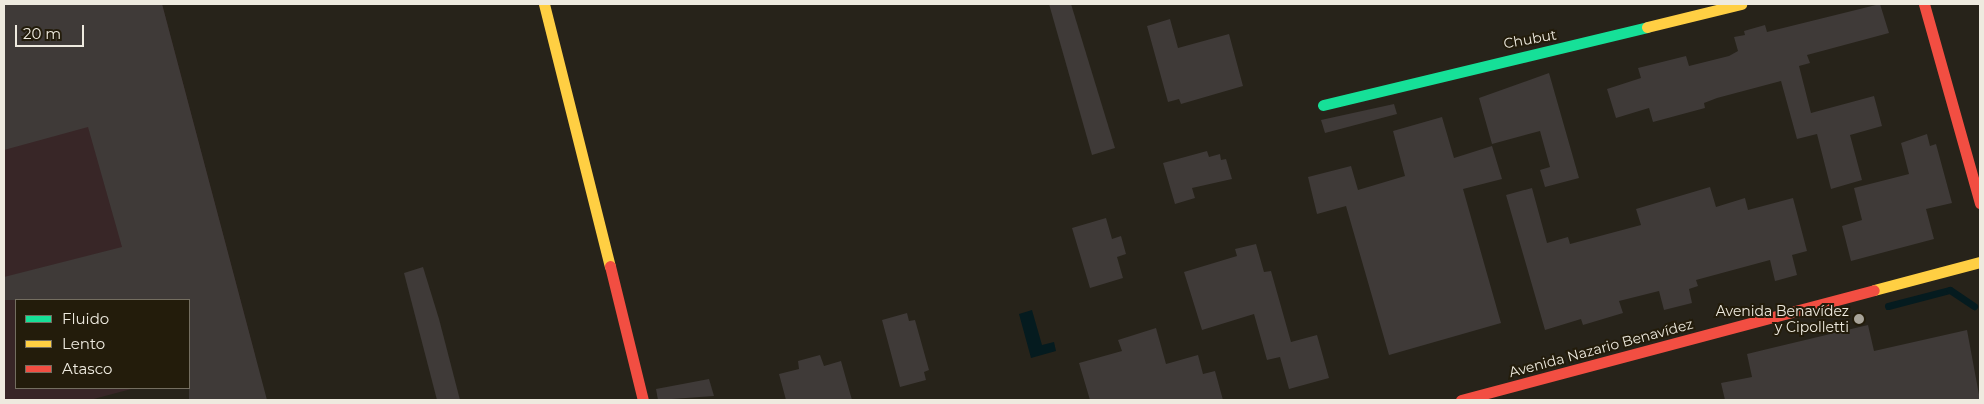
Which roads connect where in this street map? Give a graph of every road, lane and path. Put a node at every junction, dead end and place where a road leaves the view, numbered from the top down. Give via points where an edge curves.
1 (544, 4) edge
2 (1741, 4) edge
3 (1924, 4) edge
4 (1323, 104) dead end
5 (1980, 203) edge
6 (1980, 262) edge
7 (643, 400) edge
8 (1462, 400) edge

1 - 7 street
2 - 4 street, Chubut
3 - 5 street
6 - 8 street, Avenida Nazario Benavídez

